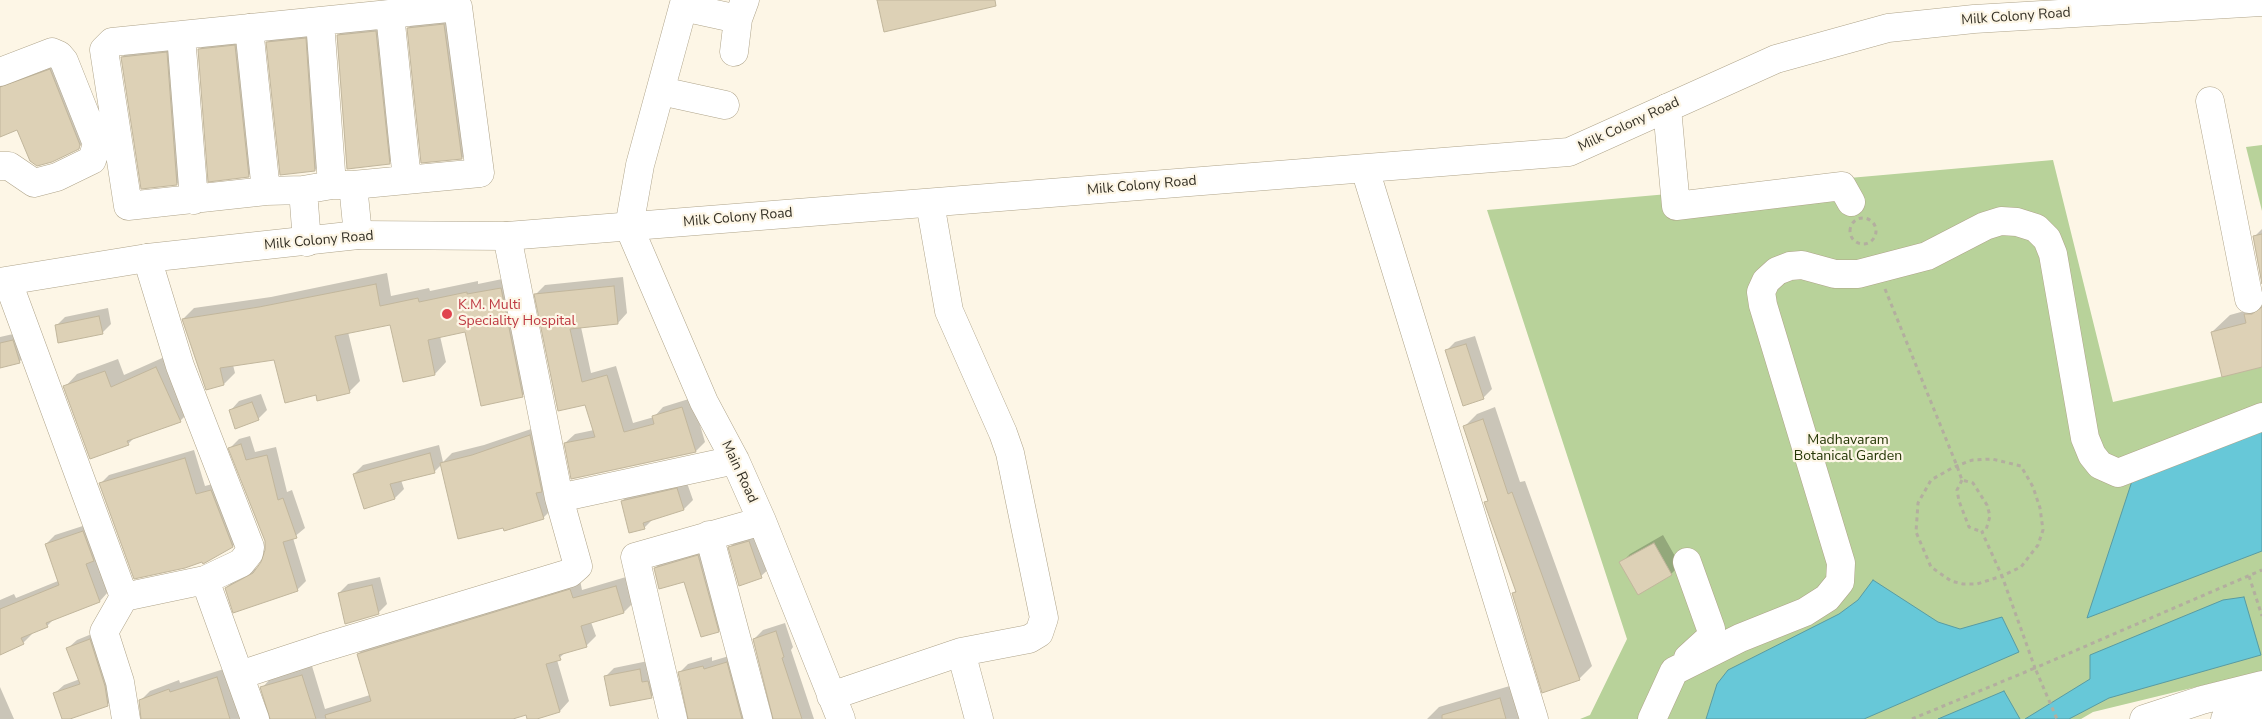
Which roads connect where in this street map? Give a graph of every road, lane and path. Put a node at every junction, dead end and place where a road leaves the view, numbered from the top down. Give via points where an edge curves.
1 (2262, 2) edge
2 (684, 4) edge
3 (742, 10) edge
4 (330, 13) edge
5 (390, 14) junction
6 (249, 28) junction
7 (181, 35) junction
8 (734, 52) dead end
9 (0, 72) edge
10 (662, 91) junction
11 (2210, 101) dead end
12 (724, 105) dead end
13 (1667, 108) junction
14 (0, 166) edge
15 (1364, 168) junction
16 (407, 180) junction
17 (343, 185) junction
18 (303, 190) junction
19 (266, 191) junction
20 (194, 200) junction
21 (1851, 202) dead end
22 (930, 203) junction
23 (629, 227) junction
24 (358, 235) junction
25 (507, 236) junction
26 (307, 242) junction
27 (1867, 244) junction
28 (146, 258) junction
29 (1877, 270) junction
30 (4, 282) edge
31 (2249, 299) dead end
32 (2262, 417) edge
33 (735, 460) junction
34 (1957, 466) junction
35 (1962, 480) junction
36 (559, 498) junction
37 (762, 521) junction
38 (1982, 532) junction
39 (708, 534) junction
40 (1687, 562) dead end
41 (2262, 570) edge
42 (2002, 576) junction
43 (2249, 576) junction
44 (205, 580) junction
45 (124, 597) junction
46 (2262, 616) edge
47 (962, 652) junction
48 (2035, 668) junction
49 (1674, 671) junction
50 (240, 675) junction
51 (2262, 684) edge
52 (836, 707) edge
53 (2262, 709) edge
54 (2229, 718) edge
55 (126, 719) edge
56 (255, 719) edge
57 (673, 719) edge
58 (758, 719) edge
59 (979, 719) edge
60 (1534, 719) edge
61 (1652, 719) edge
62 (1912, 719) edge
63 (2057, 719) edge
64 (2144, 719) edge

1 - 13 street, Milk Colony Road via 1974,19 1888,28 1776,59
2 - 3 street
2 - 10 street
3 - 8 street
4 - 5 street
4 - 6 street
4 - 17 street
5 - 16 street
5 - 16 street via 458,7 480,173
6 - 7 street
6 - 19 street
7 - 20 street
7 - 20 street via 112,42 104,50 128,206
9 - 14 street via 52,52 59,55 97,144 92,160 57,177 34,183 9,166
10 - 12 street
10 - 23 street via 640,165
11 - 31 street
13 - 15 street, Milk Colony Road via 1569,152
13 - 21 street via 1676,206 1842,186
15 - 22 street, Milk Colony Road
15 - 60 street
16 - 17 street
17 - 18 street
17 - 24 street
18 - 19 street
18 - 26 street
19 - 20 street
22 - 23 street, Milk Colony Road
22 - 47 street via 949,311 1006,440 1044,618 1039,632 1028,639
23 - 25 street, Milk Colony Road
23 - 33 street, Main Road via 704,402
24 - 25 street, Milk Colony Road
24 - 26 street, Milk Colony Road
25 - 36 street
26 - 28 street, Milk Colony Road
27 - 27 path via 1873,240 1876,227 1872,220 1858,218 1852,222 1850,236 1854,241
27 - 29 path
28 - 30 street, Milk Colony Road
28 - 44 street via 180,366 250,547 241,563
29 - 32 street via 1926,256 2001,221 2036,228 2047,239 2053,254 2085,438 2092,455 2108,470 2118,473 2128,470
29 - 34 path
29 - 49 street via 1847,276 1802,265 1790,266 1766,281 1762,292 1841,564 1840,582 1827,598 1804,612 1740,638
30 - 45 street
33 - 36 street
33 - 37 street, Main Road
34 - 35 path
34 - 42 path via 1972,460 1992,459 2021,466 2032,487 2040,508 2043,530 2038,545 2021,567
34 - 42 path via 1931,480 1918,503 1916,532 1923,550 1931,567 1951,581 1977,584
35 - 38 path via 1957,490 1958,502 1969,527
35 - 38 path via 1973,483 1987,506 1990,516 1986,530
36 - 50 street via 577,560 575,571
37 - 39 street
37 - 52 street, Main Road
38 - 42 path
39 - 57 street via 635,557
39 - 58 street
40 - 49 street via 1708,619 1711,637
41 - 43 path
42 - 48 path
43 - 46 path
43 - 48 path
44 - 45 street
44 - 50 street
45 - 55 street via 104,632 120,682
47 - 52 street
47 - 59 street
48 - 62 path
48 - 63 path
49 - 61 street
50 - 56 street
51 - 64 street
53 - 54 street

